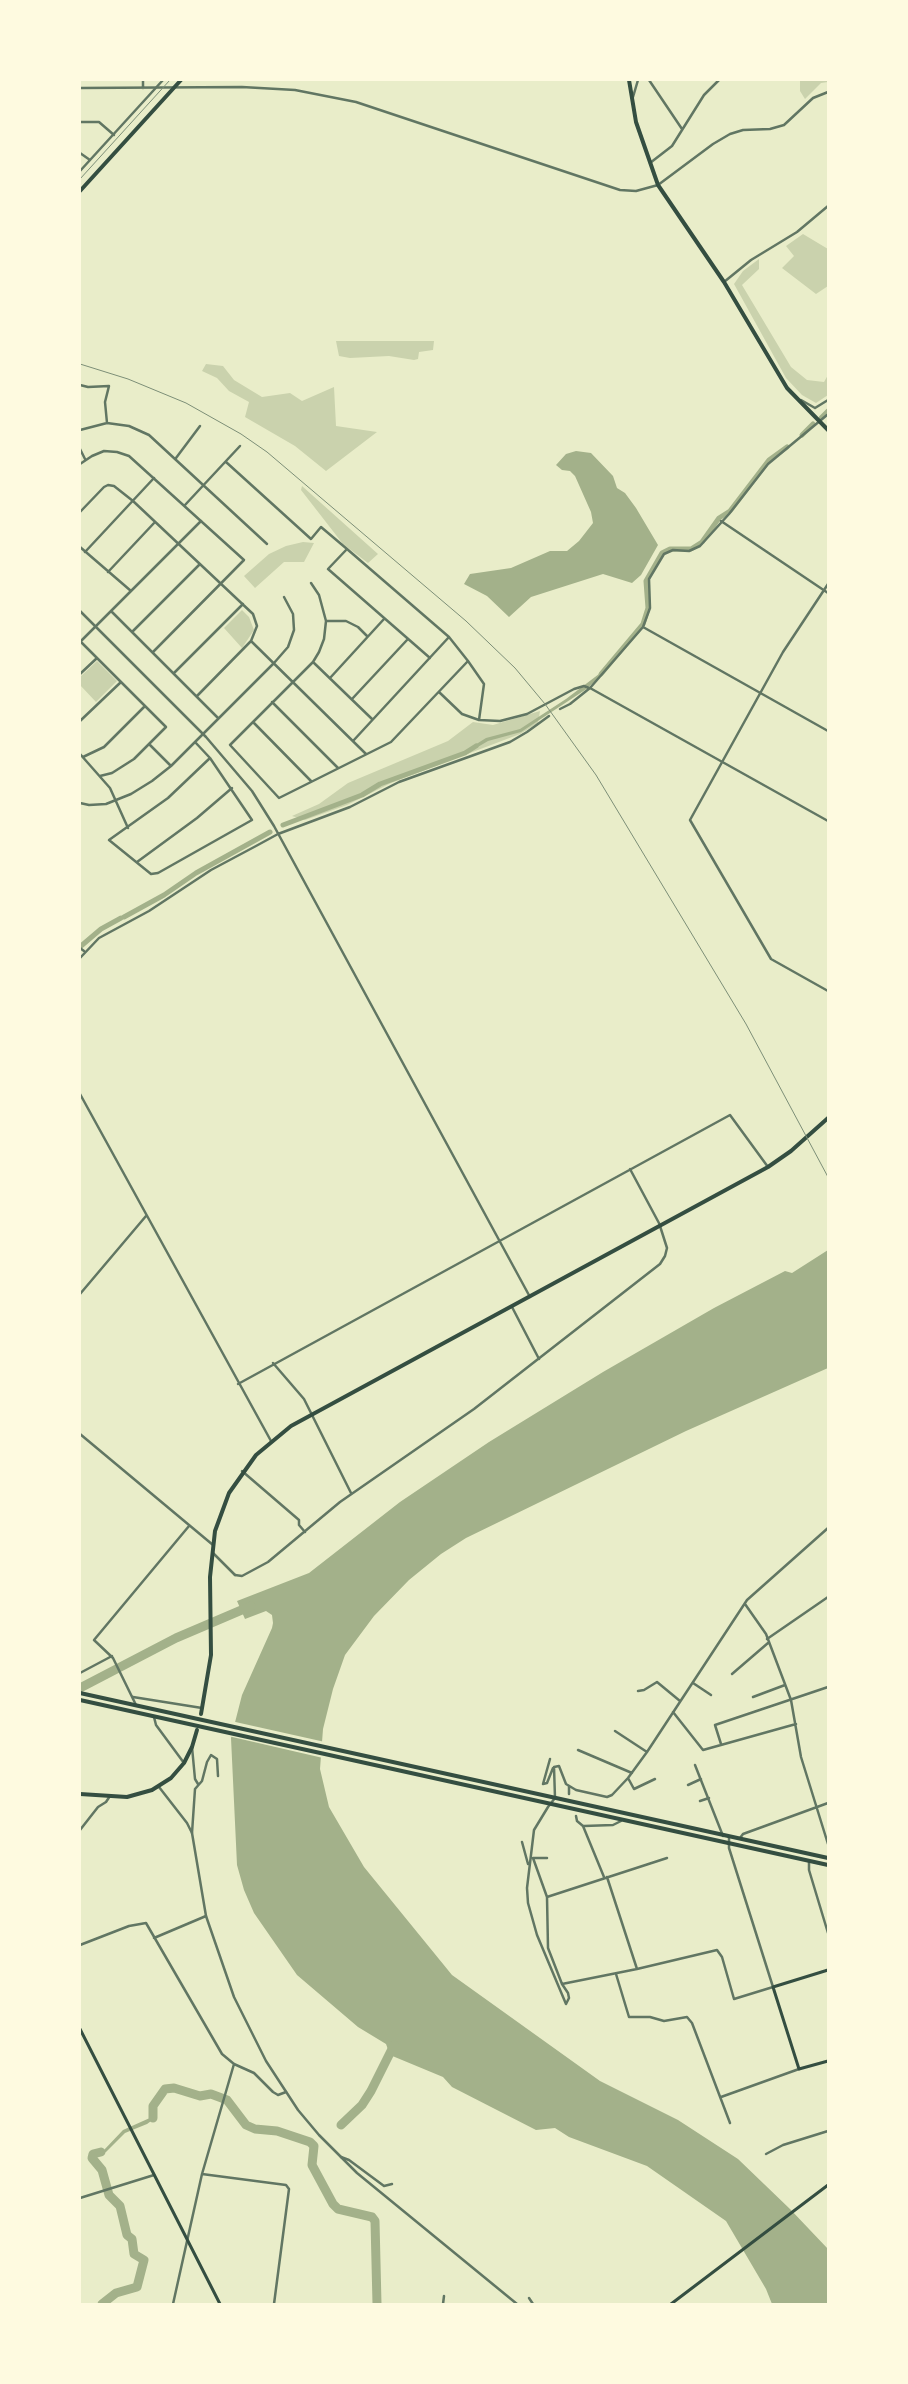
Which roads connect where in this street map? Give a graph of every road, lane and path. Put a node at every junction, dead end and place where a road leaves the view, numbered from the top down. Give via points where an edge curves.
1 (143, 80) edge
2 (163, 80) edge
3 (180, 80) edge
4 (628, 80) edge
5 (638, 80) edge
6 (648, 80) edge
7 (719, 80) edge
8 (174, 87) junction
9 (80, 88) edge
10 (143, 88) junction
11 (156, 88) junction
12 (828, 92) edge
13 (632, 98) junction
14 (80, 122) edge
15 (682, 129) junction
16 (114, 135) junction
17 (80, 153) edge
18 (90, 160) junction
19 (649, 163) junction
20 (80, 171) edge
21 (658, 185) junction
22 (80, 191) edge
23 (828, 206) edge
24 (724, 282) junction
25 (80, 385) edge
26 (797, 400) junction
27 (828, 400) edge
28 (827, 415) dead end
29 (820, 422) junction
30 (107, 423) junction
31 (200, 426) dead end
32 (80, 430) edge
33 (828, 430) edge
34 (240, 446) dead end
35 (80, 449) edge
36 (176, 458) junction
37 (85, 459) junction
38 (226, 462) junction
39 (80, 464) edge
40 (155, 478) junction
41 (204, 484) junction
42 (133, 501) junction
43 (185, 505) junction
44 (80, 512) edge
45 (201, 520) junction
46 (721, 521) junction
47 (155, 522) junction
48 (178, 544) junction
49 (267, 544) dead end
50 (80, 547) edge
51 (347, 549) junction
52 (85, 552) junction
53 (200, 564) junction
54 (108, 572) junction
55 (221, 583) junction
56 (311, 584) dead end
57 (828, 584) edge
58 (824, 590) junction
59 (131, 591) junction
60 (828, 593) edge
61 (284, 597) dead end
62 (243, 604) junction
63 (80, 611) edge
64 (111, 612) junction
65 (384, 619) junction
66 (326, 621) junction
67 (96, 627) junction
68 (643, 627) junction
69 (132, 632) junction
70 (367, 637) junction
71 (449, 637) junction
72 (408, 640) junction
73 (251, 641) junction
74 (80, 642) edge
75 (153, 652) junction
76 (97, 658) junction
77 (430, 658) junction
78 (468, 661) junction
79 (313, 662) junction
80 (274, 663) junction
81 (174, 673) junction
82 (80, 674) edge
83 (330, 678) junction
84 (121, 682) junction
85 (294, 682) junction
86 (590, 688) junction
87 (439, 692) junction
88 (760, 692) junction
89 (197, 696) junction
90 (352, 699) junction
91 (272, 702) junction
92 (145, 706) junction
93 (560, 709) dead end
94 (549, 716) dead end
95 (218, 718) junction
96 (372, 719) junction
97 (478, 720) junction
98 (80, 721) edge
99 (253, 722) junction
100 (828, 731) edge
101 (353, 740) junction
102 (195, 742) junction
103 (150, 745) junction
104 (366, 754) junction
105 (81, 755) edge
106 (210, 758) junction
107 (722, 762) junction
108 (171, 766) junction
109 (338, 768) junction
110 (100, 776) junction
111 (311, 780) junction
112 (232, 788) junction
113 (117, 800) junction
114 (80, 803) edge
115 (828, 821) edge
116 (128, 828) junction
117 (278, 834) junction
118 (137, 862) junction
119 (80, 948) edge
120 (84, 951) junction
121 (80, 958) edge
122 (828, 991) edge
123 (80, 1094) edge
124 (828, 1118) edge
125 (768, 1167) junction
126 (630, 1169) junction
127 (146, 1216) junction
128 (660, 1226) junction
129 (500, 1240) junction
130 (80, 1294) edge
131 (530, 1297) junction
132 (512, 1307) junction
133 (539, 1359) junction
134 (273, 1363) junction
135 (238, 1384) junction
136 (312, 1415) junction
137 (80, 1434) edge
138 (271, 1441) junction
139 (242, 1471) junction
140 (352, 1493) junction
141 (189, 1526) junction
142 (828, 1528) edge
143 (305, 1532) junction
144 (213, 1545) junction
145 (212, 1552) junction
146 (828, 1597) edge
147 (745, 1604) junction
148 (768, 1641) junction
149 (112, 1657) junction
150 (80, 1673) edge
151 (732, 1674) dead end
152 (693, 1683) junction
153 (785, 1685) junction
154 (828, 1687) edge
155 (638, 1691) dead end
156 (80, 1692) edge
157 (711, 1695) dead end
158 (133, 1697) junction
159 (754, 1697) dead end
160 (80, 1700) edge
161 (791, 1700) junction
162 (680, 1701) junction
163 (136, 1705) junction
164 (202, 1708) junction
165 (673, 1712) junction
166 (200, 1714) dead end
167 (154, 1716) junction
168 (796, 1724) junction
169 (197, 1730) dead end
170 (615, 1731) dead end
171 (721, 1744) junction
172 (192, 1747) junction
173 (578, 1750) dead end
174 (647, 1752) junction
175 (550, 1759) dead end
176 (184, 1763) junction
177 (695, 1765) dead end
178 (554, 1767) junction
179 (632, 1773) junction
180 (218, 1776) dead end
181 (628, 1778) junction
182 (655, 1779) dead end
183 (701, 1779) junction
184 (198, 1784) junction
185 (688, 1785) dead end
186 (569, 1786) junction
187 (159, 1787) junction
188 (80, 1794) edge
189 (569, 1794) dead end
190 (110, 1796) junction
191 (555, 1798) junction
192 (709, 1798) junction
193 (700, 1801) dead end
194 (828, 1803) edge
195 (550, 1804) junction
196 (817, 1806) junction
197 (576, 1816) dead end
198 (622, 1821) junction
199 (584, 1826) junction
200 (80, 1830) edge
201 (192, 1833) junction
202 (724, 1836) junction
203 (729, 1837) junction
204 (739, 1839) junction
205 (522, 1842) dead end
206 (728, 1844) junction
207 (828, 1844) edge
208 (531, 1857) junction
209 (546, 1858) dead end
210 (667, 1858) dead end
211 (828, 1858) edge
212 (809, 1862) junction
213 (828, 1865) edge
214 (528, 1866) junction
215 (606, 1878) junction
216 (547, 1897) junction
217 (206, 1916) junction
218 (828, 1933) edge
219 (154, 1938) junction
220 (80, 1945) edge
221 (637, 1969) junction
222 (828, 1970) edge
223 (616, 1974) junction
224 (562, 1984) junction
225 (773, 1987) junction
226 (80, 2029) edge
227 (828, 2061) edge
228 (234, 2064) junction
229 (799, 2070) junction
230 (286, 2092) junction
231 (721, 2097) junction
232 (730, 2123) dead end
233 (828, 2131) edge
234 (766, 2154) dead end
235 (340, 2157) junction
236 (202, 2174) junction
237 (154, 2175) junction
238 (392, 2184) dead end
239 (828, 2185) edge
240 (80, 2198) edge
241 (187, 2240) junction
242 (444, 2296) dead end
243 (529, 2298) dead end
244 (174, 2304) edge
245 (220, 2304) edge
246 (274, 2304) edge
247 (443, 2304) edge
248 (516, 2304) edge
249 (533, 2304) edge
250 (671, 2304) edge

1 - 10 street
2 - 11 street
3 - 8 main road
4 - 13 main road
5 - 13 street
6 - 15 street
7 - 15 street via 704,95
8 - 11 street
8 - 21 street via 272,88 356,102 620,190 636,191
8 - 22 main road
9 - 10 street
10 - 11 street
11 - 16 street
12 - 21 street via 813,98 784,125 730,134
13 - 19 main road
14 - 16 street via 99,122
15 - 19 street via 672,146
16 - 18 street
17 - 18 street
18 - 20 street
19 - 21 main road
21 - 24 main road
23 - 24 street via 797,232 751,260
24 - 26 main road
25 - 30 street via 109,386 105,402
26 - 27 street via 815,408
26 - 29 main road
28 - 29 street
29 - 33 main road
29 - 46 street via 768,464
30 - 32 street
30 - 36 street via 129,426 148,435
31 - 36 street
34 - 38 street
35 - 37 street
36 - 41 street
37 - 39 street
37 - 40 street via 98,453 117,452 134,459
38 - 41 street
38 - 51 street via 310,538 321,526
40 - 42 street
40 - 43 street
41 - 43 street
41 - 49 street
42 - 44 street via 108,485
42 - 47 street
42 - 52 street
43 - 45 street
45 - 48 street
45 - 55 street via 244,560
46 - 58 street
46 - 68 street via 706,541 696,548 669,551 661,558 648,579 650,608
47 - 48 street
47 - 54 street
48 - 53 street
48 - 59 street
50 - 52 street
51 - 65 street via 328,569
51 - 71 street
52 - 54 street
53 - 55 street
53 - 69 street
54 - 59 street
55 - 62 street
55 - 75 street
56 - 66 street via 319,595
57 - 58 street
58 - 60 street
58 - 88 street
59 - 64 street
61 - 80 street via 293,614 294,630 288,647
62 - 73 street via 256,620 256,632
62 - 81 street
63 - 67 street
64 - 67 street
64 - 69 street
65 - 70 street
65 - 72 street
66 - 70 street via 346,621
66 - 79 street via 324,639
67 - 74 street
67 - 117 street via 223,754 252,791
68 - 86 street
68 - 88 street
69 - 75 street
70 - 83 street
71 - 77 street
71 - 78 street
72 - 77 street
72 - 90 street
73 - 80 street
73 - 89 street
74 - 76 street
75 - 81 street
76 - 82 street
76 - 84 street
77 - 96 street
78 - 87 street
78 - 97 street via 484,684
79 - 83 street
79 - 85 street
80 - 85 street
80 - 95 street
81 - 89 street
83 - 90 street
84 - 92 street
84 - 98 street
85 - 91 street
85 - 101 street
86 - 93 street
86 - 97 street via 574,689 540,708 512,718
86 - 107 street
87 - 97 street via 462,714
87 - 104 street via 391,742
88 - 100 street
88 - 107 street
89 - 95 street
90 - 96 street
91 - 99 street
91 - 109 street
92 - 103 street via 166,728
92 - 105 street via 104,747
94 - 117 street via 510,742 418,775
95 - 102 street
96 - 101 street
99 - 111 street
99 - 111 street via 230,745 279,798
101 - 104 street
102 - 106 street
102 - 108 street
103 - 108 street
103 - 110 street via 124,766
104 - 109 street
105 - 110 street
106 - 112 street
106 - 116 street via 186,783
107 - 115 street
107 - 122 street via 690,823 770,959
108 - 113 street via 152,781
109 - 111 street
110 - 113 street
112 - 118 street
112 - 118 street via 252,820 158,873 150,874
113 - 114 street via 98,805
113 - 116 street
116 - 118 street via 109,840
117 - 120 street via 211,870 149,911 99,938
117 - 129 street
119 - 120 street
120 - 121 street
123 - 127 street
124 - 125 main road
125 - 126 street via 730,1115
125 - 128 main road
126 - 128 street
126 - 129 street
127 - 130 street
127 - 135 street
128 - 131 main road
128 - 133 street via 667,1248 660,1264
129 - 131 street
129 - 134 street
131 - 132 main road
132 - 133 street
132 - 136 main road
133 - 140 street
134 - 135 street
134 - 136 street via 302,1396
135 - 138 street
136 - 138 main road
136 - 140 street
137 - 141 street
138 - 139 main road
139 - 143 street via 299,1520
139 - 144 main road via 222,1508
140 - 143 street
141 - 144 street
141 - 149 street via 94,1640
142 - 147 street via 750,1596
143 - 145 street via 268,1562 242,1576 235,1575
144 - 145 main road
145 - 164 main road via 210,1666
146 - 148 street
147 - 148 street
147 - 152 street
148 - 151 street
148 - 153 street
149 - 150 street
149 - 158 street
152 - 157 street
152 - 162 street
153 - 159 street
153 - 161 street
154 - 161 street
155 - 162 street via 657,1682
156 - 163 main road
158 - 163 street
158 - 164 street
160 - 167 main road
161 - 168 street
161 - 171 street via 716,1725
162 - 165 street
163 - 191 main road
164 - 166 main road
165 - 171 street via 703,1750
165 - 174 street
167 - 176 street via 156,1725
167 - 195 main road
168 - 171 street
168 - 196 street via 801,1757
169 - 172 main road
170 - 174 street
172 - 176 main road
172 - 184 street
173 - 179 street
174 - 179 street
175 - 178 street via 543,1784 547,1783
176 - 187 main road
177 - 183 street
178 - 186 street via 560,1768
178 - 191 street
179 - 181 street
180 - 184 street via 217,1759 211,1755
181 - 182 street via 634,1789
181 - 186 street via 612,1796 607,1797
183 - 185 street
183 - 192 street
184 - 201 street
186 - 189 street
187 - 190 main road via 136,1796
187 - 201 street
188 - 190 main road
190 - 200 street
191 - 195 street
191 - 202 main road
192 - 193 street
192 - 202 street
194 - 196 street
195 - 198 main road
195 - 208 street via 534,1830
196 - 204 street via 743,1834
196 - 207 street
197 - 199 street
198 - 199 street via 612,1825
198 - 206 main road
199 - 215 street
201 - 217 street
202 - 203 main road
203 - 204 main road
203 - 206 street
204 - 211 main road
205 - 214 street
206 - 212 main road
206 - 225 street
208 - 209 street
208 - 214 street
208 - 216 street
210 - 215 street
212 - 213 main road
212 - 218 street
214 - 224 street via 531,1917 566,2004 568,1993
215 - 216 street
215 - 221 street
216 - 224 street via 548,1948
217 - 219 street
217 - 230 street via 234,1997 262,2054
219 - 220 street via 143,1922
219 - 228 street via 222,2054
221 - 223 street
221 - 225 street via 717,1950 734,1999
222 - 225 main road
223 - 224 street
223 - 231 street via 629,2017 650,2017 664,2022 687,2017
225 - 229 main road
226 - 237 main road
227 - 229 main road
228 - 230 street via 254,2073 278,2095
228 - 236 street
229 - 231 street
230 - 235 street via 306,2120
231 - 232 street
233 - 234 street
235 - 238 street via 384,2186
235 - 248 street
236 - 241 street
236 - 246 street via 286,2185 289,2189
237 - 240 street
237 - 241 main road
239 - 250 main road
241 - 244 street
241 - 245 main road
242 - 247 street
243 - 249 street

